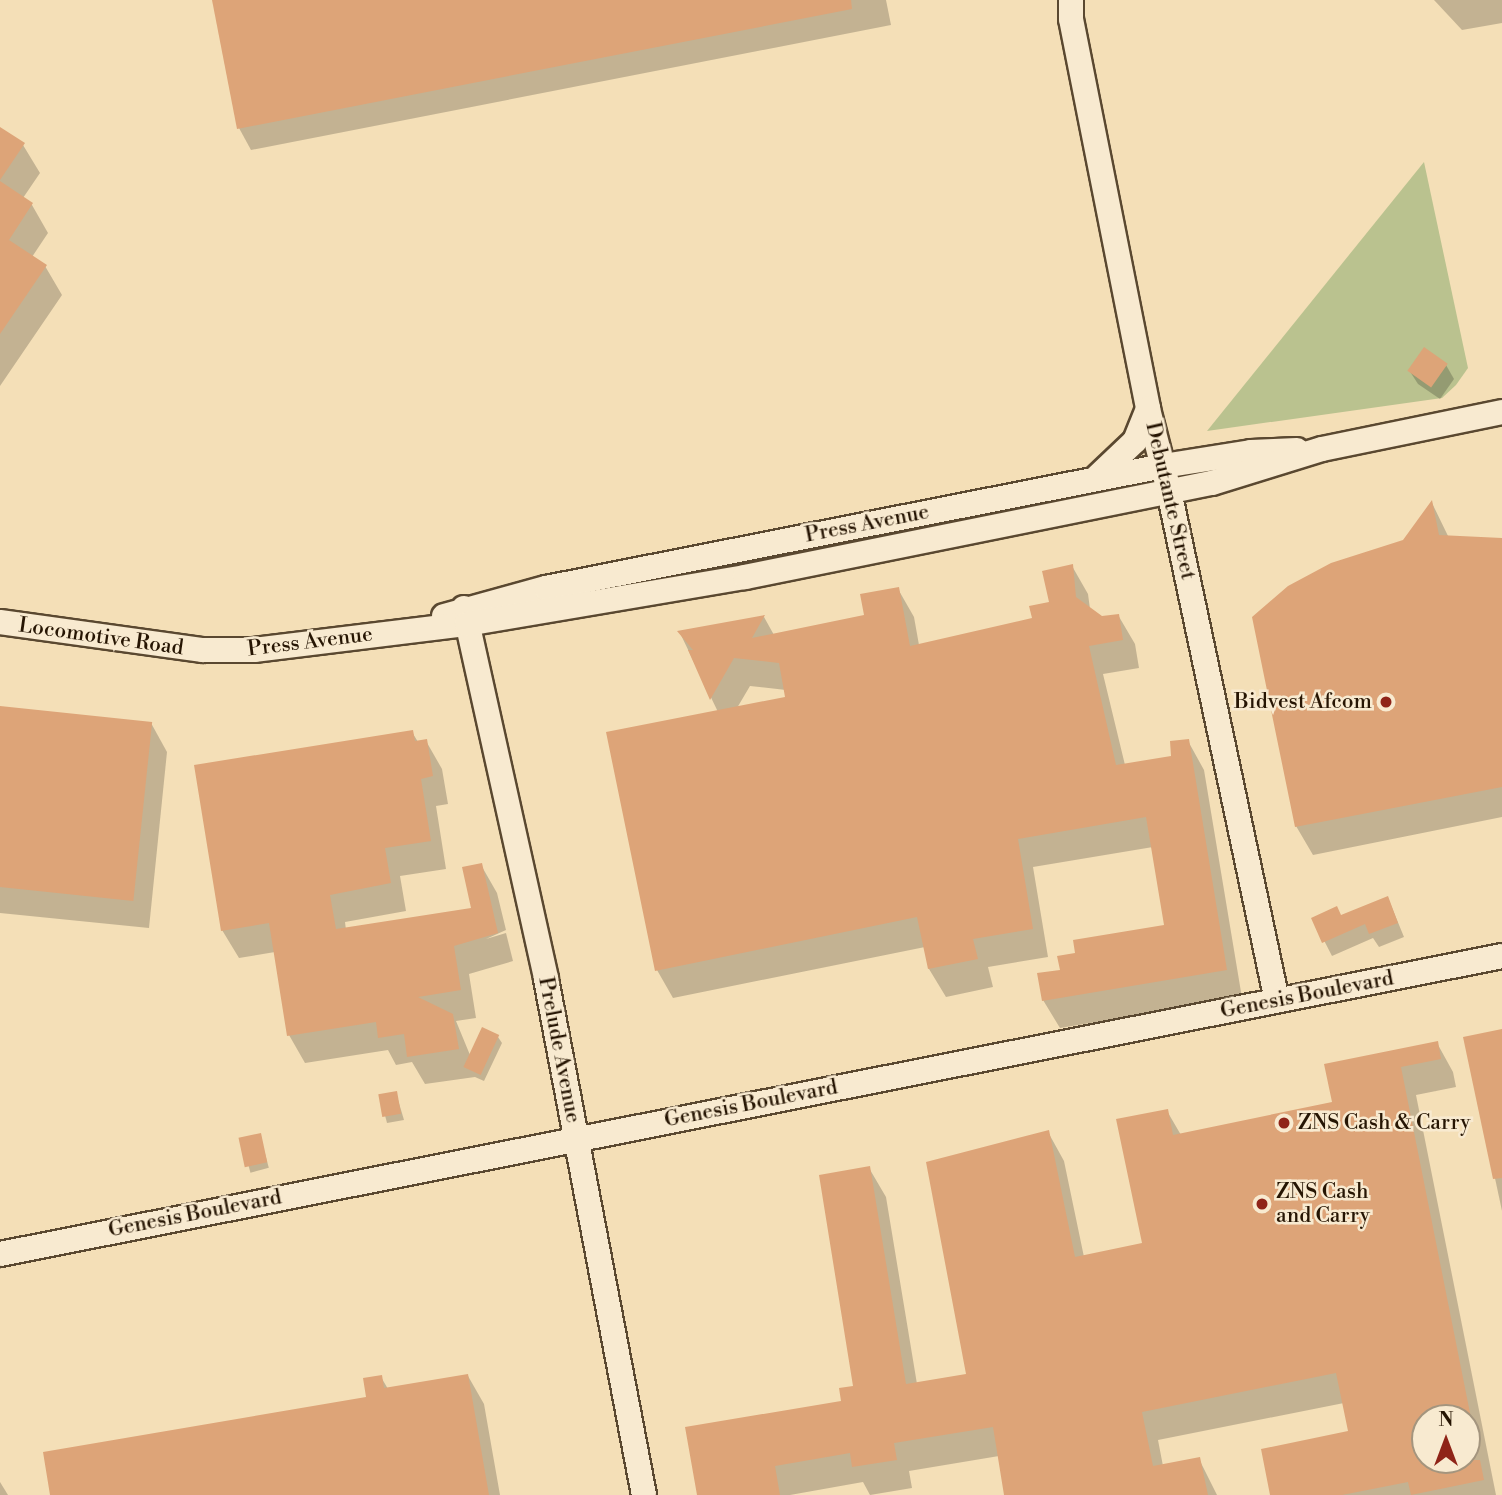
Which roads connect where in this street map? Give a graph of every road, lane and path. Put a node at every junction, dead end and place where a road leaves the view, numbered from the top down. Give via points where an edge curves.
1 (1071, 0) edge
2 (1148, 409) junction
3 (1502, 412) edge
4 (1322, 449) junction
5 (1200, 459) junction
6 (1163, 466) junction
7 (1094, 480) junction
8 (1169, 491) junction
9 (653, 567) junction
10 (657, 592) junction
11 (465, 616) junction
12 (0, 622) edge
13 (203, 650) joint
14 (1502, 956) edge
15 (1277, 1001) junction
16 (576, 1137) junction
17 (0, 1254) edge
18 (644, 1495) edge

1 - 2 street, Debutante Street via 1071,19
2 - 5 street via 1180,448
2 - 6 street, Debutante Street
2 - 7 street via 1135,441
3 - 4 street, Press Avenue
4 - 5 street, Press Avenue
4 - 8 street, Press Avenue via 1252,473
5 - 6 street, Press Avenue
6 - 7 street, Press Avenue
6 - 8 street, Debutante Street
7 - 9 street, Press Avenue
8 - 10 street, Press Avenue
8 - 15 street, Debutante Street
9 - 10 street
9 - 11 street, Press Avenue
10 - 11 street, Press Avenue
11 - 13 street, Press Avenue via 254,650
11 - 16 street, Prelude Avenue
12 - 13 street, Locomotive Road
14 - 15 street, Genesis Boulevard
15 - 16 street, Genesis Boulevard
16 - 17 street, Genesis Boulevard
16 - 18 street, Prelude Avenue

